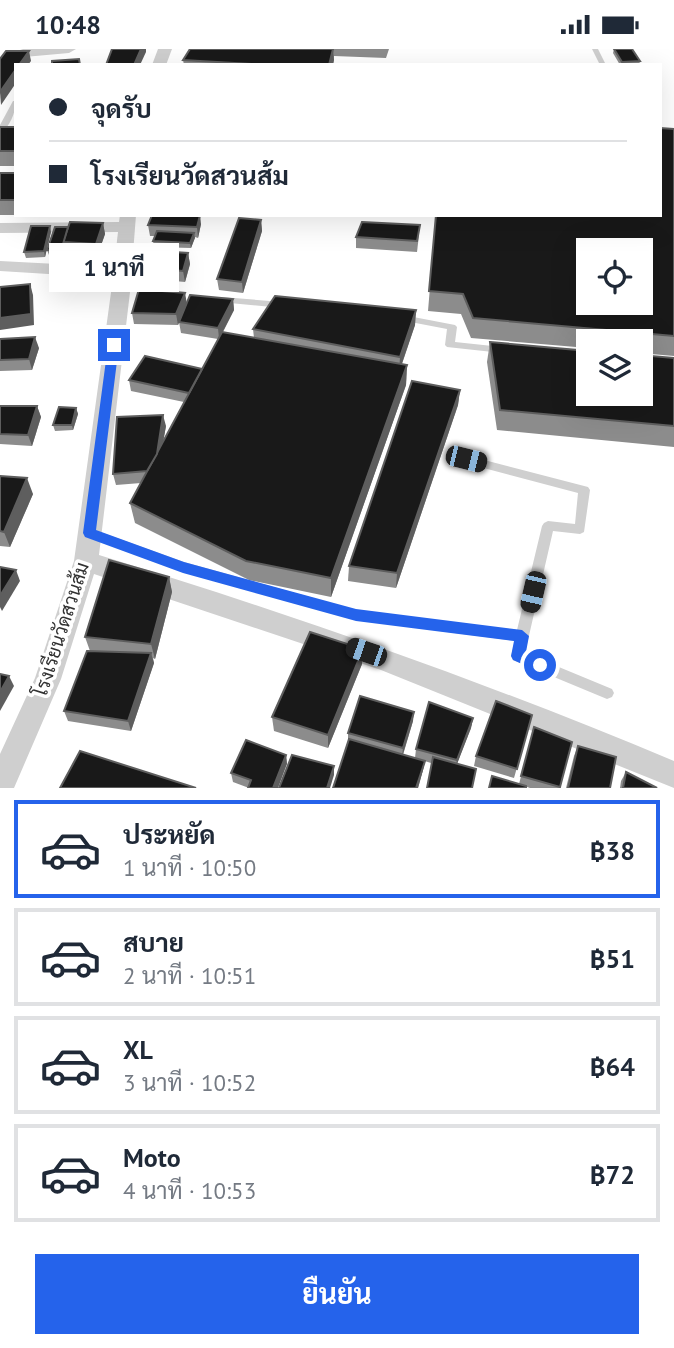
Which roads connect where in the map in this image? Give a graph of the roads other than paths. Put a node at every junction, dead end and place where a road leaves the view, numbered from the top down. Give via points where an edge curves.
1 (69, 49) edge
2 (0, 63) edge
3 (14, 107) edge
4 (0, 133) edge
5 (127, 221) edge
6 (0, 227) edge
7 (0, 266) edge
8 (126, 286) junction
9 (216, 300) edge
10 (298, 307) edge
11 (388, 316) edge
12 (519, 352) edge
13 (466, 459) dead end
14 (89, 533) junction
15 (86, 562) junction
16 (522, 636) junction
17 (607, 693) dead end
18 (674, 775) edge
19 (0, 786) edge

1 - 2 street via 20,54
3 - 4 lane
5 - 6 street
5 - 8 street, โรงเรียนวัดสวนส้ม
7 - 8 street
8 - 14 street, โรงเรียนวัดสวนส้ม
9 - 10 lane
11 - 12 lane via 452,327 450,345
13 - 16 lane via 584,491 580,529 548,526
14 - 15 street, โรงเรียนวัดสวนส้ม
14 - 16 lane via 183,567 356,615
15 - 18 street via 246,610 415,669
15 - 19 street, โรงเรียนวัดสวนส้ม via 48,679
16 - 17 lane via 518,656

